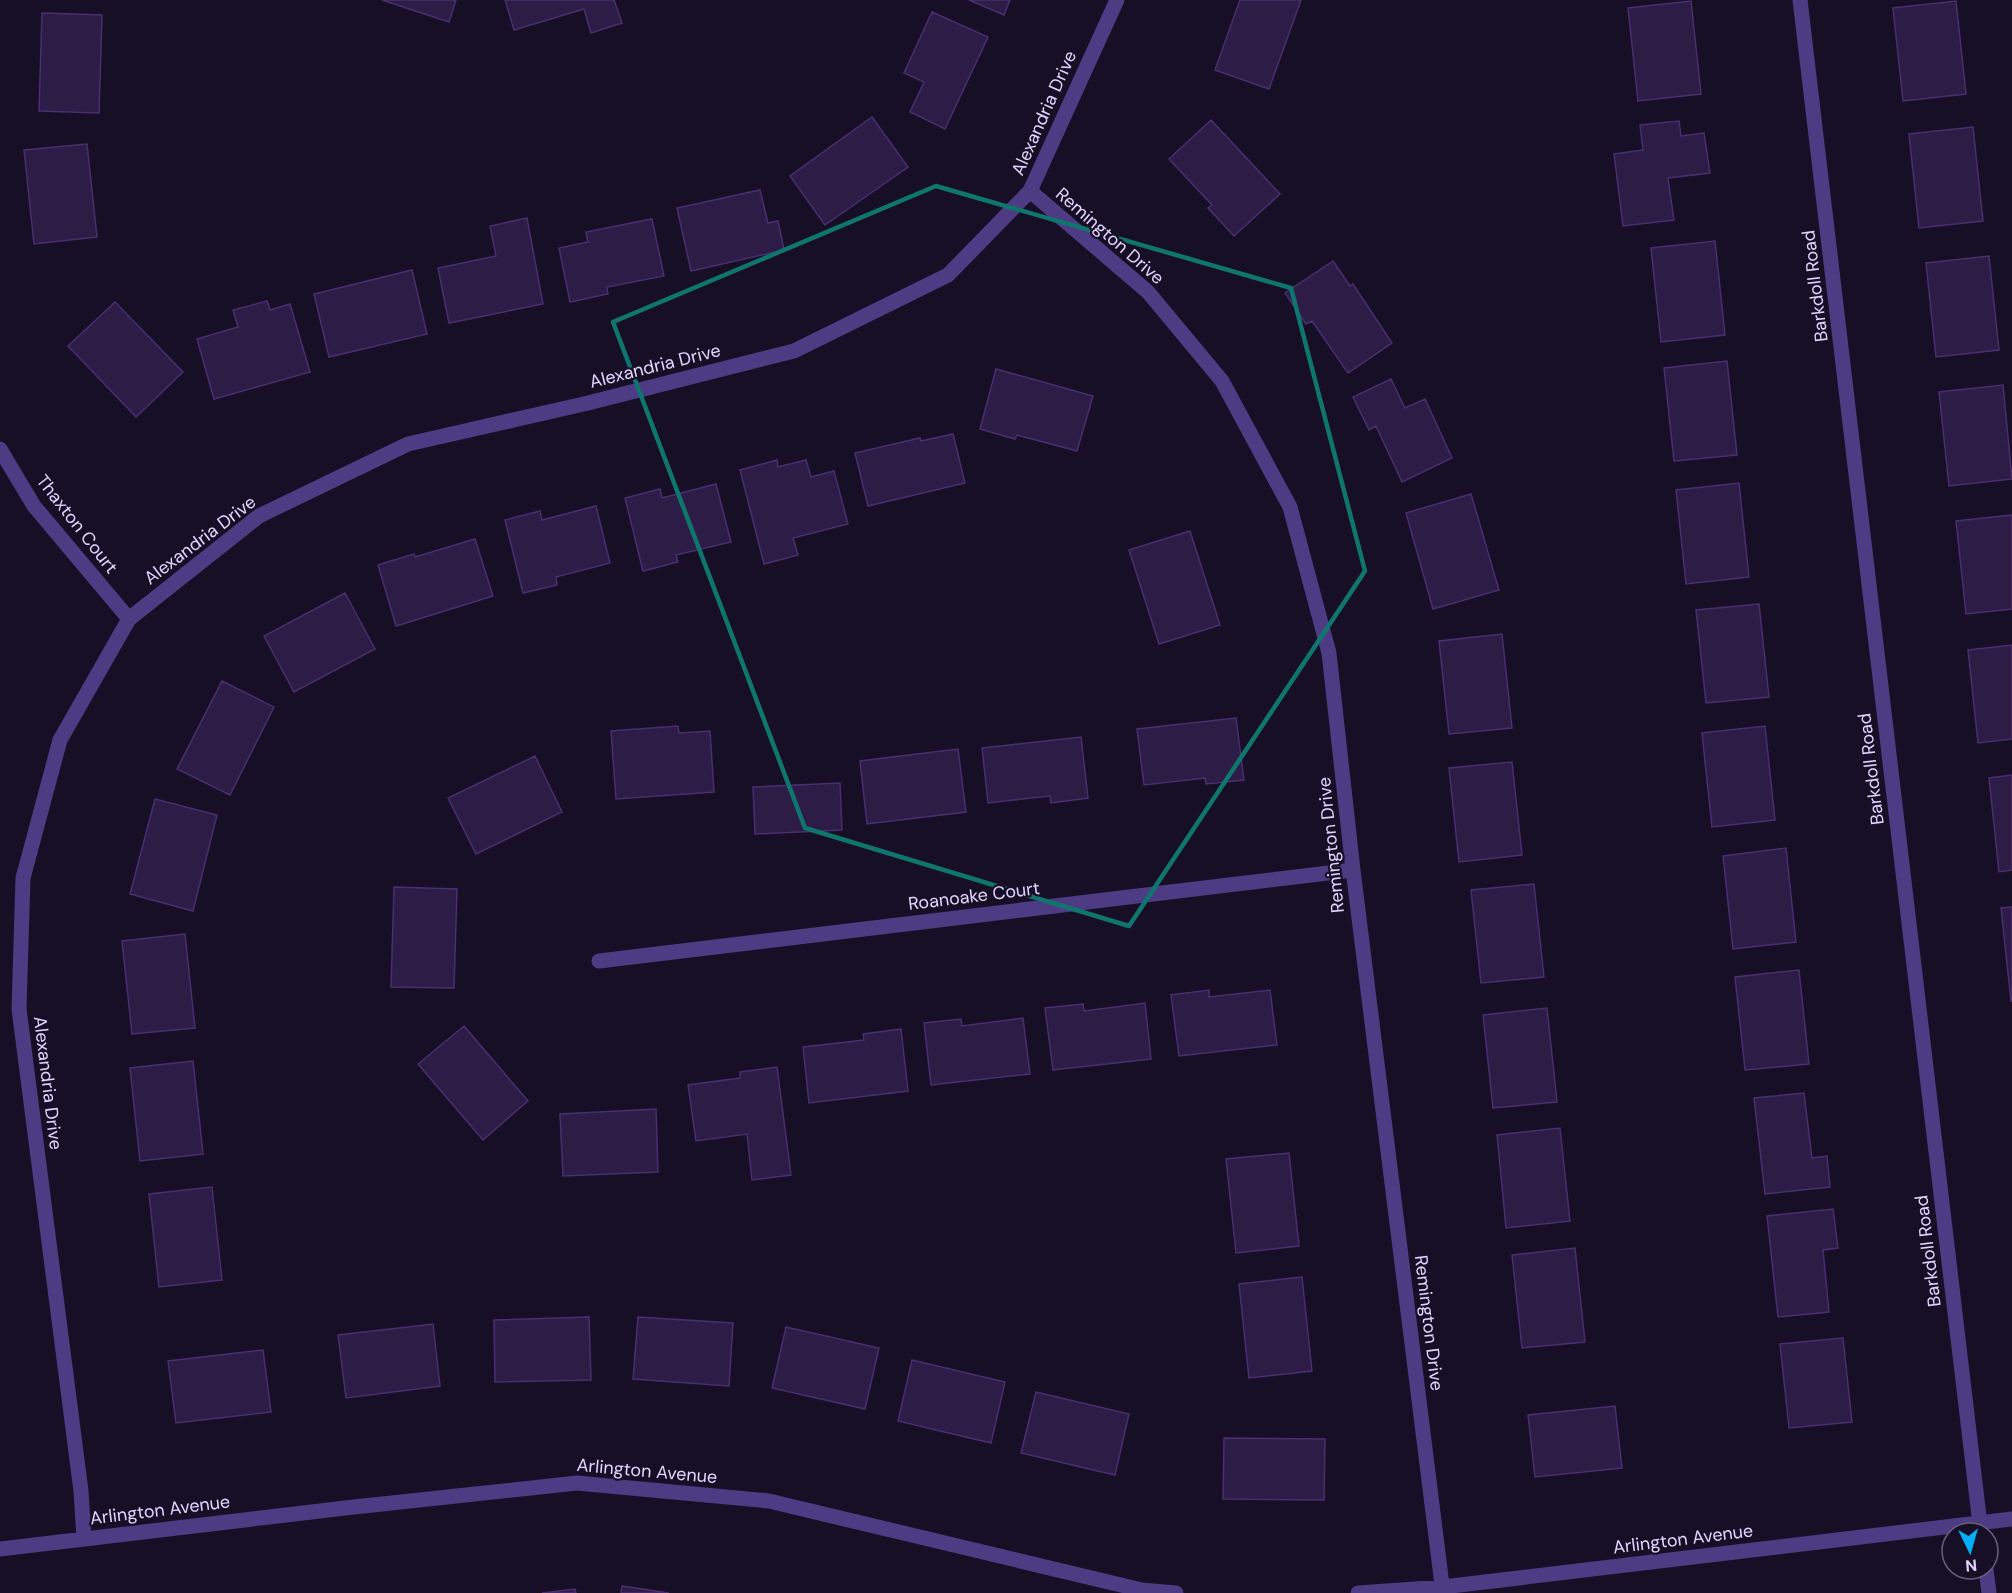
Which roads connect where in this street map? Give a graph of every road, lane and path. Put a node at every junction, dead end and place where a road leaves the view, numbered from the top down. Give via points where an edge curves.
1 (1117, 0) edge
2 (1800, 0) edge
3 (1030, 191) junction
4 (0, 449) edge
5 (129, 619) junction
6 (1353, 870) junction
7 (599, 961) dead end
8 (1979, 1521) edge
9 (1940, 1533) edge
10 (84, 1539) junction
11 (0, 1549) edge
12 (1443, 1590) edge
13 (1176, 1593) edge
14 (1358, 1593) edge

1 - 3 street, Alexandria Drive
2 - 8 street, Barkdoll Road
3 - 5 street, Alexandria Drive via 948,275 794,351 408,444 259,516
3 - 6 street, Remington Drive via 1148,292 1222,381 1290,507 1329,653
4 - 5 street, Thaxton Court via 34,506
5 - 10 street, Alexandria Drive via 60,740 23,878 19,1010
6 - 7 street, Roanoake Court
6 - 12 street, Remington Drive
9 - 12 street, Arlington Avenue
10 - 11 street, Arlington Avenue
10 - 13 street, Arlington Avenue via 577,1483 769,1501 1142,1590
12 - 14 street, Arlington Avenue

